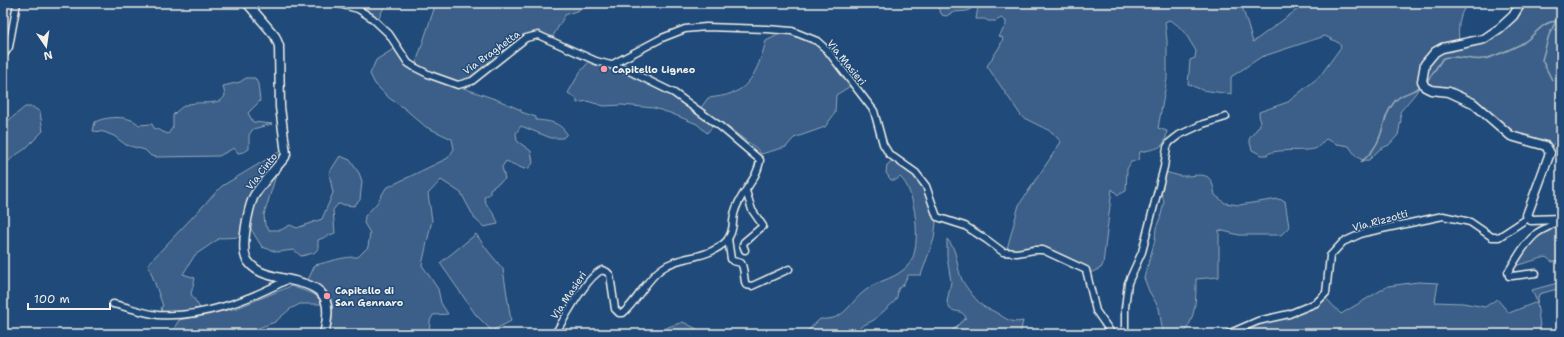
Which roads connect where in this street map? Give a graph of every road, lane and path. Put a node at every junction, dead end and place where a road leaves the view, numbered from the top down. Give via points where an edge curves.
1 (17, 3) edge
2 (247, 3) edge
3 (335, 3) edge
4 (1520, 3) edge
5 (3, 56) edge
6 (611, 66) junction
7 (1226, 117) dead end
8 (746, 191) junction
9 (1528, 218) junction
10 (1559, 219) edge
11 (728, 240) junction
12 (745, 250) dead end
13 (789, 269) dead end
14 (1536, 273) dead end
15 (287, 280) junction
16 (113, 304) dead end
17 (324, 334) edge
18 (555, 334) edge
19 (1112, 334) edge
20 (1125, 334) edge
21 (1228, 334) edge

1 - 5 street via 8,47
2 - 15 street, Via Cinto via 272,32 279,46 280,107 286,157 253,196 245,232 245,256 250,265 261,272
3 - 6 street, Via Braghetta via 358,9 372,18 389,34 408,63 414,67 458,85 472,80 531,36 538,35
4 - 9 street via 1513,16 1484,39 1442,48 1436,52 1425,64 1422,81 1425,87 1431,90 1449,92 1474,103 1511,136 1546,146 1550,153 1528,211
6 - 8 street via 626,70 674,94 756,155 760,165
6 - 19 street, Via Masieri via 662,38 685,29 706,27 792,31 817,41 827,50 874,111 888,154 916,174 926,186 937,217 965,226 1003,252 1043,250 1086,270 1096,311
7 - 20 street via 1207,122 1179,135 1167,147 1142,252 1128,282
8 - 11 street via 735,211
8 - 12 street via 752,210 763,226 744,242
9 - 10 street
9 - 21 street, Via Rizzotti via 1499,237 1492,237 1470,222 1443,216 1363,233 1343,242 1330,256 1326,293 1316,303 1289,314 1258,321
10 - 14 street via 1528,241 1508,272 1509,276
11 - 13 street via 731,259 741,262 746,285 752,286
11 - 18 street, Via Masieri via 712,251 684,258 661,269 624,313 619,313 615,309 610,275 602,270 597,272 586,283
15 - 16 street via 236,303 191,312 156,314
15 - 17 street, Via Cinto via 321,292 326,300 328,316

